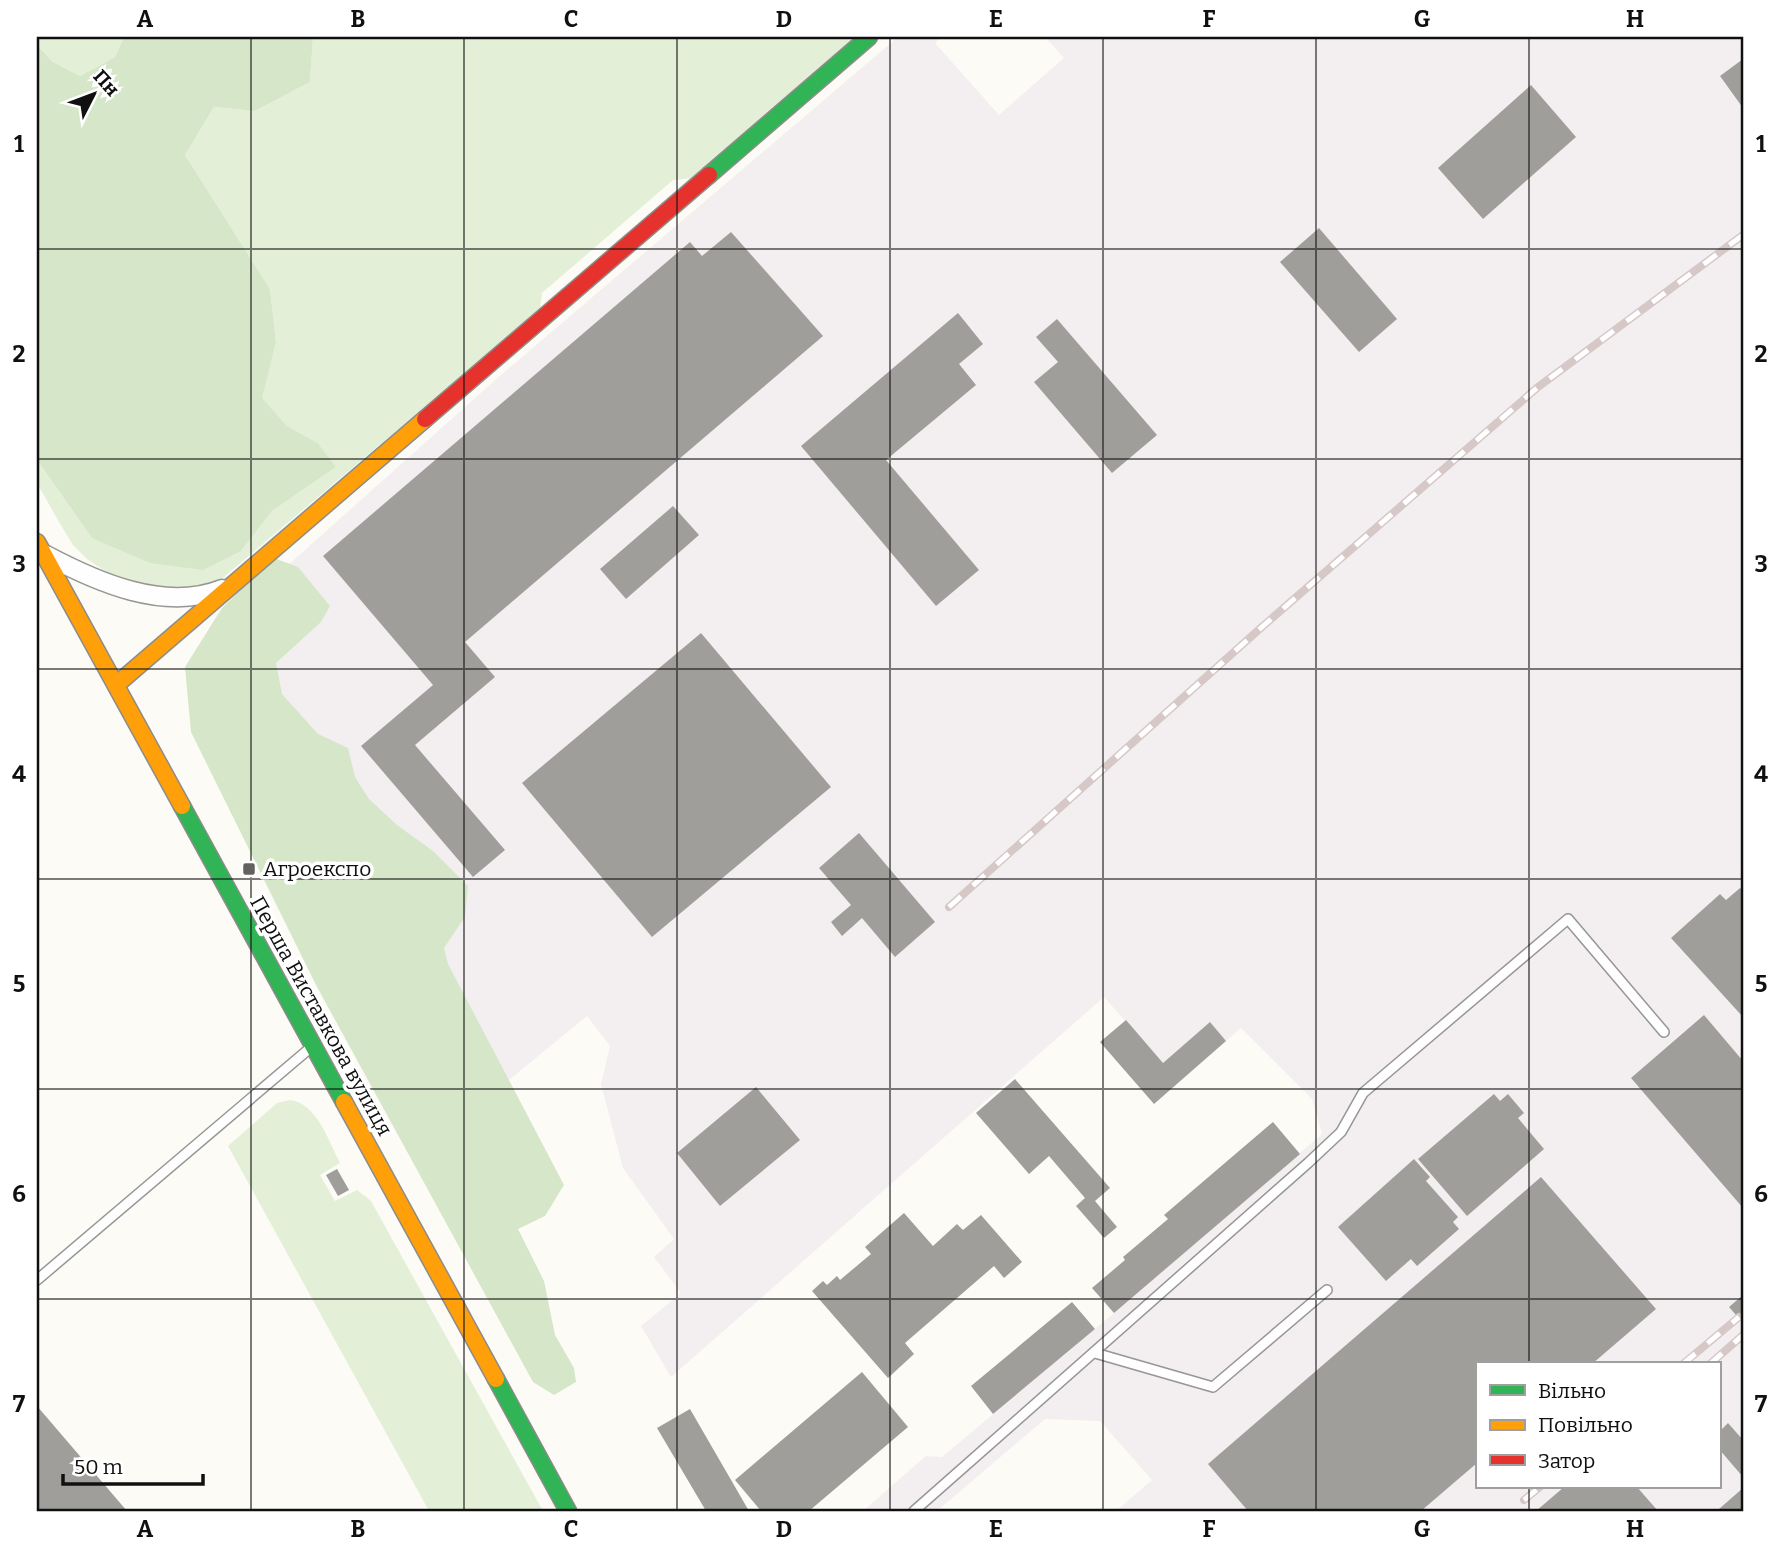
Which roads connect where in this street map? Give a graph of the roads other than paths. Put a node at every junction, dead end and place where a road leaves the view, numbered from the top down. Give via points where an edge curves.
1 (869, 37) edge
2 (40, 548) edge
3 (232, 585) junction
4 (116, 685) junction
5 (1664, 1032) dead end
6 (313, 1045) junction
7 (37, 1280) edge
8 (1327, 1290) dead end
9 (1095, 1353) junction
10 (568, 1511) edge
11 (914, 1511) edge

1 - 3 main road
2 - 3 street via 96,579 145,594 193,596
2 - 4 main road, Перша Виставкова вулиця
3 - 4 main road
4 - 6 main road, Перша Виставкова вулиця
5 - 9 lane via 1568,919 1363,1093 1341,1132
6 - 7 lane
6 - 10 main road, Перша Виставкова вулиця
8 - 9 lane via 1213,1387
9 - 11 lane

